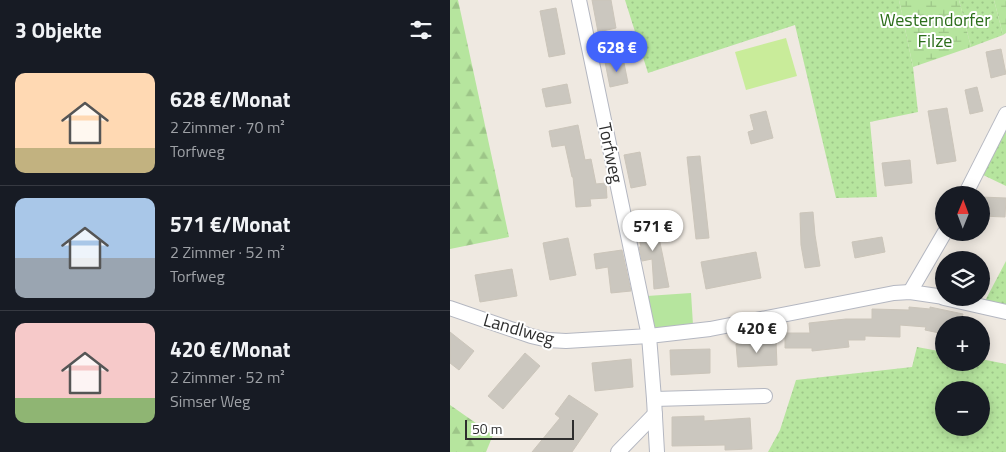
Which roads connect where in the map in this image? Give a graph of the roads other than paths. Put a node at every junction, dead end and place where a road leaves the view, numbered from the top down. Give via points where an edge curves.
1 (578, 0) edge
2 (1006, 114) edge
3 (969, 186) edge
4 (941, 241) edge
5 (910, 292) junction
6 (935, 296) edge
7 (981, 306) edge
8 (450, 308) edge
9 (1006, 312) edge
10 (649, 336) junction
11 (765, 396) dead end
12 (654, 399) junction
13 (655, 414) junction
14 (618, 452) edge
15 (657, 452) edge

1 - 10 street, Torfweg
2 - 3 street
4 - 5 street
5 - 6 street, Landlweg
5 - 10 street, Landlweg via 710,329
7 - 9 street, Landlweg
8 - 10 street, Landlweg via 548,340
10 - 12 street, Torfweg
11 - 12 street
12 - 13 street, Torfweg
13 - 14 street
13 - 15 street, Torfweg

